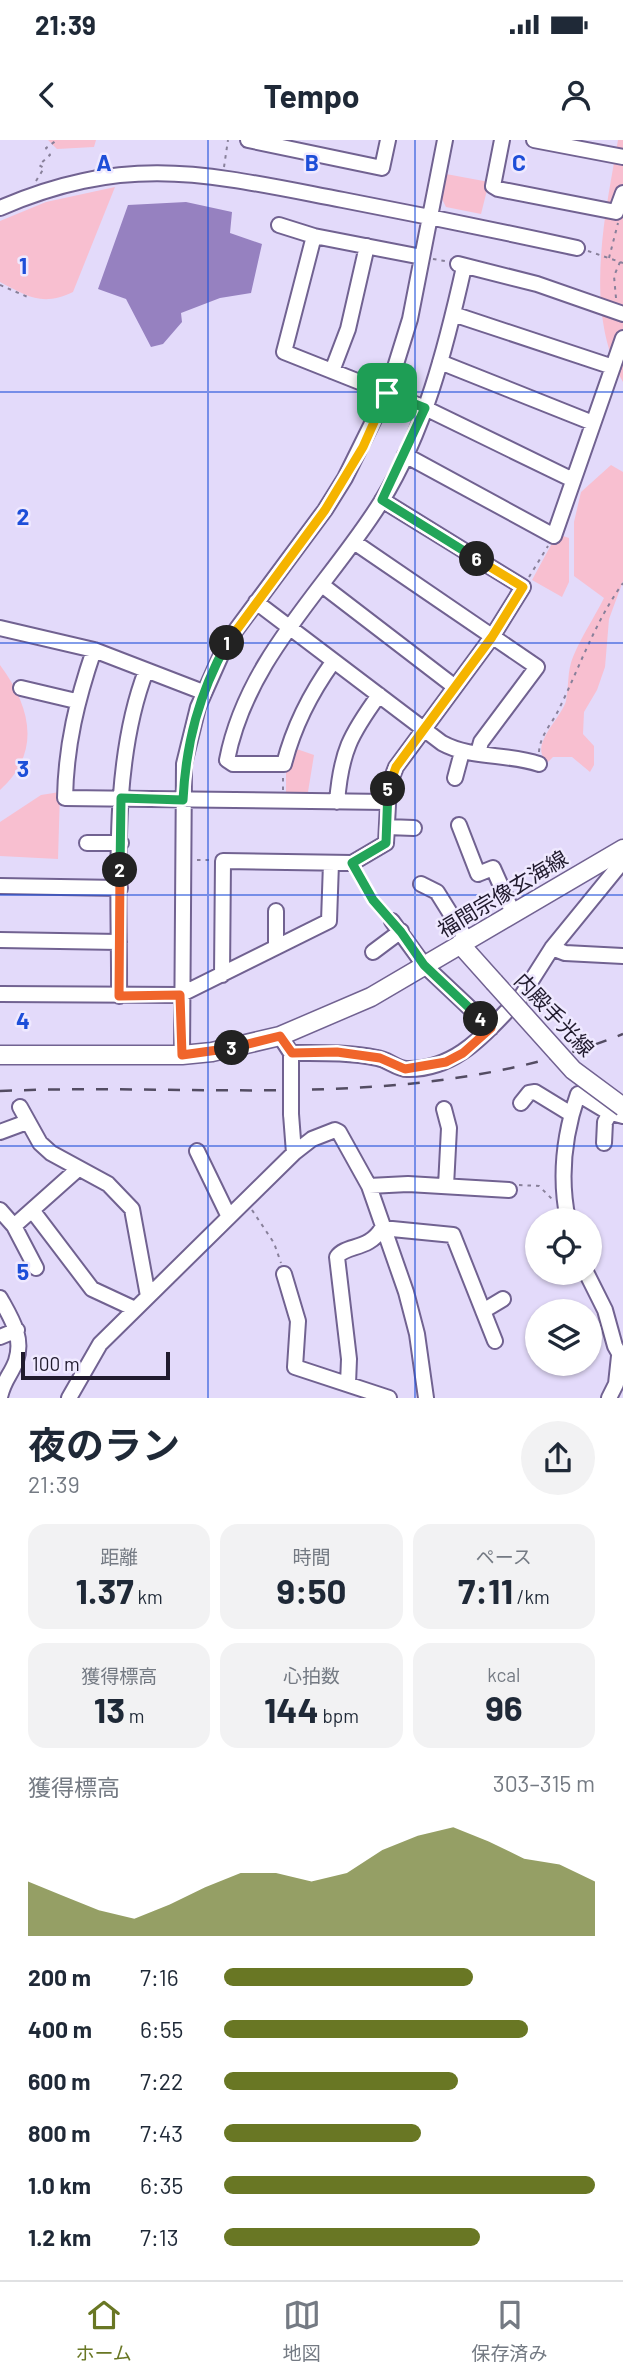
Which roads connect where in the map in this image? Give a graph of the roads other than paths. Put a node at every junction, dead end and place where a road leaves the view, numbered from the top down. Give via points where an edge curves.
1 (248, 140) edge
2 (388, 140) edge
3 (445, 140) edge
4 (502, 140) edge
5 (534, 140) edge
6 (623, 157) edge
7 (623, 193) edge
8 (0, 208) edge
9 (429, 217) junction
10 (279, 225) dead end
11 (314, 236) junction
12 (367, 246) junction
13 (577, 248) road end
14 (422, 257) junction
15 (623, 313) edge
16 (453, 314) junction
17 (623, 338) edge
18 (440, 362) junction
19 (612, 368) junction
20 (332, 371) junction
21 (387, 393) junction
22 (425, 408) junction
23 (593, 423) junction
24 (405, 455) junction
25 (573, 480) junction
26 (382, 500) junction
27 (354, 542) junction
28 (322, 585) junction
29 (256, 602) junction
30 (0, 628) edge
31 (288, 628) junction
32 (492, 637) junction
33 (94, 650) junction
34 (333, 662) junction
35 (146, 671) junction
36 (455, 687) junction
37 (22, 688) dead end
38 (202, 692) junction
39 (379, 695) junction
40 (76, 702) junction
41 (424, 729) junction
42 (462, 752) junction
43 (478, 753) junction
44 (539, 764) road end
45 (455, 778) dead end
46 (121, 798) junction
47 (183, 800) junction
48 (337, 802) junction
49 (387, 802) junction
50 (459, 825) dead end
51 (387, 827) junction
52 (414, 828) dead end
53 (87, 843) dead end
54 (121, 843) junction
55 (623, 854) edge
56 (331, 863) junction
57 (583, 872) junction
58 (421, 884) dead end
59 (0, 886) edge
60 (120, 888) junction
61 (597, 897) junction
62 (276, 911) dead end
63 (513, 913) junction
64 (0, 940) edge
65 (120, 942) junction
66 (464, 942) junction
67 (276, 947) junction
68 (552, 948) junction
69 (373, 952) dead end
70 (623, 956) edge
71 (424, 965) junction
72 (222, 975) junction
73 (0, 994) edge
74 (180, 995) junction
75 (119, 996) junction
76 (519, 1000) dead end
77 (506, 1012) dead end
78 (491, 1028) junction
79 (280, 1036) junction
80 (11, 1051) edge
81 (292, 1053) junction
82 (182, 1055) junction
83 (521, 1103) dead end
84 (20, 1107) dead end
85 (444, 1109) dead end
86 (619, 1112) edge
87 (571, 1114) junction
88 (27, 1122) junction
89 (290, 1130) junction
90 (0, 1132) edge
91 (313, 1139) junction
92 (604, 1143) dead end
93 (197, 1151) dead end
94 (294, 1153) junction
95 (78, 1168) junction
96 (369, 1186) junction
97 (446, 1186) junction
98 (509, 1190) road end
99 (566, 1208) edge
100 (0, 1210) edge
101 (32, 1210) junction
102 (229, 1217) junction
103 (14, 1226) junction
104 (382, 1228) junction
105 (36, 1268) dead end
106 (284, 1274) road end
107 (592, 1285) edge
108 (148, 1296) junction
109 (0, 1298) edge
110 (503, 1299) dead end
111 (135, 1309) junction
112 (483, 1311) junction
113 (17, 1330) junction
114 (0, 1337) edge
115 (495, 1341) dead end
116 (621, 1358) edge
117 (348, 1384) junction
118 (0, 1396) edge
119 (69, 1398) edge
120 (389, 1398) edge
121 (426, 1398) edge
122 (609, 1398) edge

1 - 2 street via 382,168
3 - 9 street
4 - 7 street via 492,186 616,212
5 - 6 street
8 - 9 street via 56,187 111,175 186,172
9 - 13 street
9 - 14 street
10 - 11 street
11 - 12 street
11 - 20 street via 284,352
12 - 14 street
12 - 20 street via 348,329
14 - 21 street via 410,319
15 - 16 street via 461,265
16 - 18 street
16 - 19 street
17 - 19 street
18 - 22 street
18 - 23 street
19 - 23 street
20 - 21 street
21 - 22 street
21 - 29 street via 332,500
22 - 24 street
22 - 25 street
23 - 25 street
24 - 25 street via 554,536
24 - 26 street
26 - 27 street
26 - 32 street via 523,587
27 - 28 street
27 - 32 street
28 - 31 street
28 - 36 street
29 - 31 street
29 - 38 street
30 - 33 street
31 - 34 street
31 - 34 street via 256,675 227,760 233,764 284,764 309,696
32 - 36 street
32 - 43 street via 537,667 481,742
33 - 35 street
33 - 40 street
34 - 39 street
35 - 38 street
35 - 46 street via 128,729
36 - 41 street
37 - 40 street
38 - 47 street via 184,764
39 - 41 street
39 - 48 street via 351,734 339,769
40 - 46 street via 65,798
41 - 42 street
41 - 49 street via 396,767
42 - 43 street
42 - 45 street
43 - 44 street
46 - 47 street
46 - 54 street
47 - 48 street
47 - 74 street
48 - 49 street
49 - 51 street
50 - 63 street via 478,874 493,868
51 - 52 street
51 - 56 street via 386,843 352,863
53 - 54 street
54 - 60 street
55 - 57 main road, 福間宗像玄海線
55 - 61 street
56 - 67 street via 329,920
56 - 72 street via 223,861
57 - 61 street
57 - 63 main road, 福間宗像玄海線
58 - 66 street via 437,892
59 - 60 street
60 - 65 street
61 - 68 street
62 - 67 street
63 - 66 main road, 福間宗像玄海線
64 - 65 street
65 - 75 street
66 - 71 main road, 福間宗像玄海線
66 - 86 main road, 内殿手光線, bridge via 573,1070
67 - 72 street
68 - 70 street via 565,953
68 - 76 street
69 - 71 street via 397,926
71 - 78 street
71 - 79 main road, 福間宗像玄海線 via 339,1013
72 - 74 street
73 - 75 street
74 - 75 street
74 - 82 street
77 - 78 street
78 - 81 street via 446,1062 405,1069 380,1058 337,1052
79 - 81 street
79 - 82 main road, 福間宗像玄海線
80 - 82 main road, 福間宗像玄海線 via 154,1049
81 - 89 street, bridge
83 - 87 street via 535,1092
84 - 88 street
85 - 97 street via 449,1128
86 - 87 street via 578,1094
86 - 92 street via 604,1122
87 - 99 street via 563,1166
88 - 90 street
88 - 95 street via 40,1143
89 - 91 street
89 - 94 street
91 - 94 street
91 - 96 street via 339,1132
93 - 102 street
94 - 102 street
95 - 101 street
95 - 108 street via 108,1184 132,1209
96 - 97 street
96 - 104 street
97 - 98 street
100 - 103 street
101 - 103 street
101 - 111 street via 92,1289
102 - 108 street
103 - 105 street
104 - 112 street via 453,1235
104 - 117 street via 360,1248 337,1257
104 - 121 street via 417,1334
106 - 117 street via 298,1321 295,1367
107 - 116 street
108 - 111 street
109 - 113 street
110 - 112 street
111 - 119 street via 100,1344
112 - 115 street
113 - 114 street
113 - 118 street via 16,1362 4,1379
116 - 122 street
117 - 120 street

